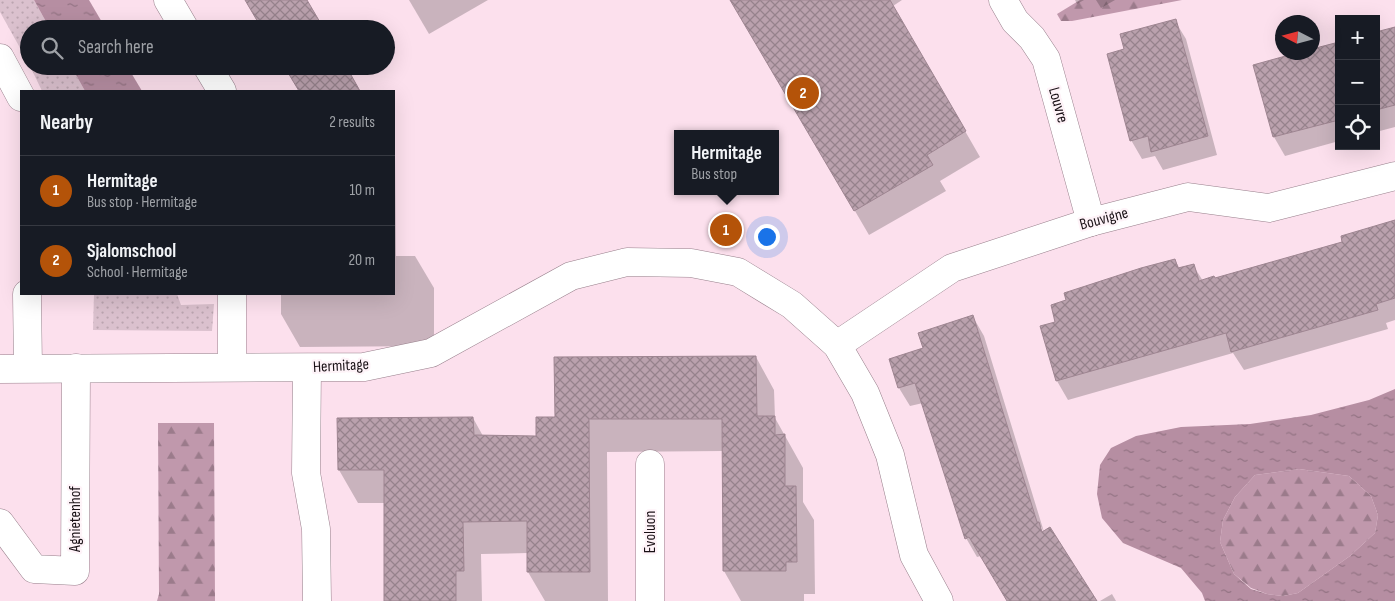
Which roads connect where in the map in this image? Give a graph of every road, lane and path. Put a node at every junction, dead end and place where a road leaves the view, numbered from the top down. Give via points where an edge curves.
1 (168, 0) edge
2 (1003, 0) edge
3 (180, 20) edge
4 (0, 58) edge
5 (212, 75) edge
6 (221, 90) edge
7 (20, 95) edge
8 (0, 101) edge
9 (20, 101) edge
10 (1395, 176) edge
11 (1091, 222) junction
12 (27, 295) edge
13 (232, 295) edge
14 (837, 345) junction
15 (232, 367) junction
16 (28, 368) junction
17 (76, 368) junction
18 (307, 368) junction
19 (0, 369) edge
20 (650, 464) dead end
21 (0, 523) edge
22 (317, 601) edge
23 (650, 601) edge
24 (939, 601) edge

1 - 3 street
2 - 11 street, Louvre via 1015,21 1046,59
4 - 7 street
5 - 6 street
8 - 9 street
10 - 11 street, Bouvigne via 1269,208 1188,197
11 - 14 street, Bouvigne via 952,268
12 - 16 street
13 - 15 street
14 - 18 street, Hermitage via 792,305 738,272 691,263 627,262 571,276 431,353 364,367
14 - 24 street, Hermitage via 865,393 886,446 914,555
15 - 17 street, Hermitage
15 - 18 street, Hermitage
16 - 17 street, Hermitage
16 - 19 street, Hermitage
17 - 21 street, Agnietenhof via 75,571 34,569
18 - 22 street via 306,473 316,529
20 - 23 street, Evoluon

